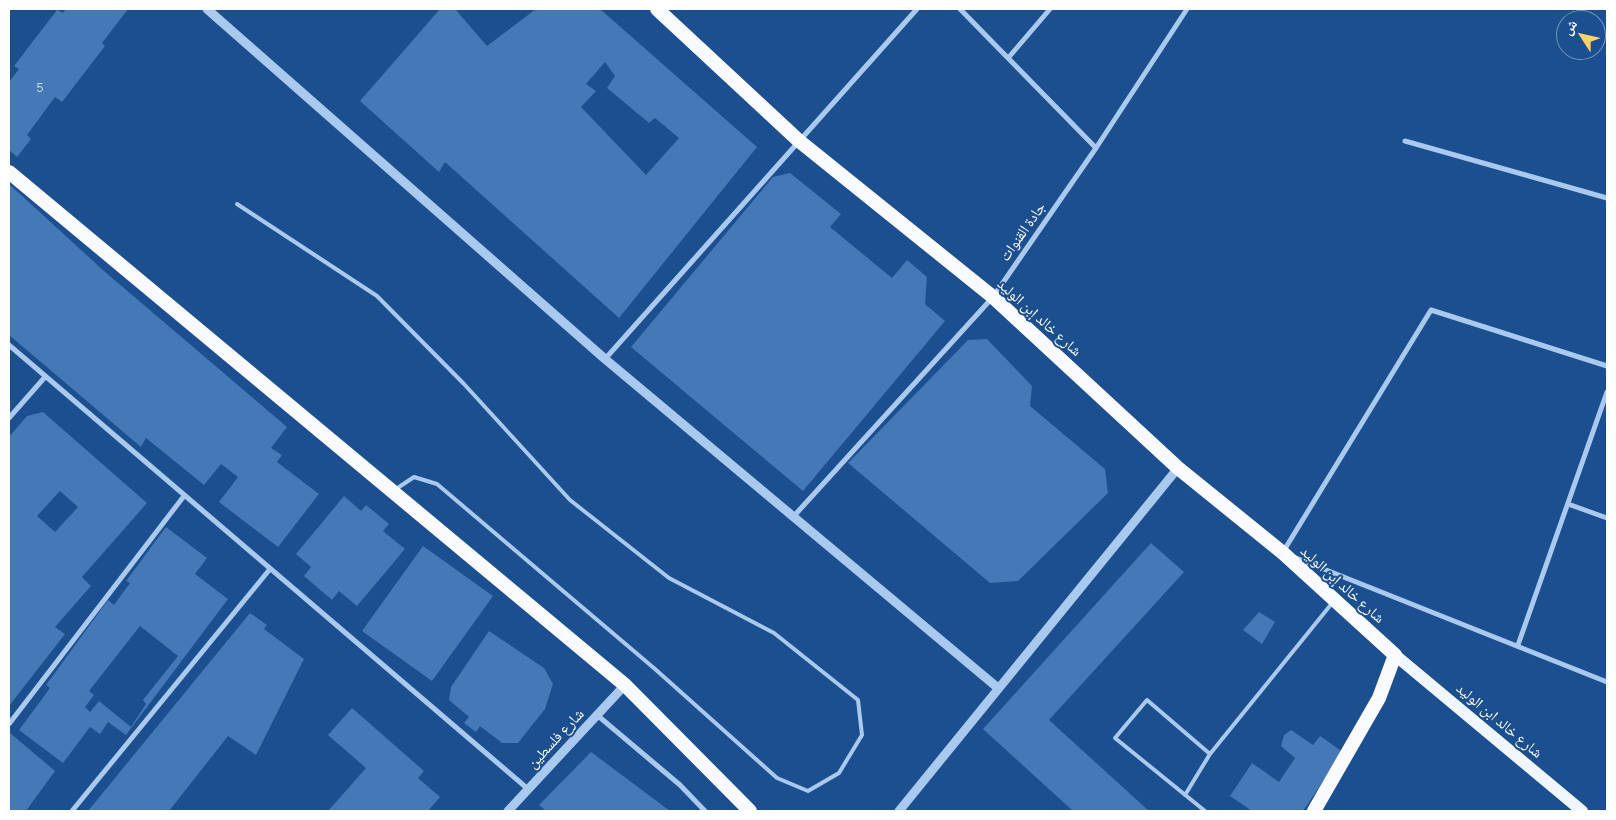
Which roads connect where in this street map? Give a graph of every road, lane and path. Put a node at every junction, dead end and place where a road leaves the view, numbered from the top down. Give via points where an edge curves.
1 (207, 9) edge
2 (657, 9) edge
3 (916, 9) edge
4 (960, 9) edge
5 (1050, 9) edge
6 (1187, 9) edge
7 (1009, 57) junction
8 (798, 140) junction
9 (1405, 141) dead end
10 (1096, 148) junction
11 (9, 172) edge
12 (1607, 198) edge
13 (238, 204) dead end
14 (993, 297) junction
15 (9, 345) edge
16 (605, 359) junction
17 (1607, 366) edge
18 (45, 377) junction
19 (1607, 392) edge
20 (9, 418) edge
21 (1178, 468) junction
22 (392, 491) junction
23 (184, 496) junction
24 (1568, 504) junction
25 (793, 517) junction
26 (1607, 518) edge
27 (1283, 553) junction
28 (270, 569) junction
29 (1334, 600) junction
30 (1518, 645) junction
31 (1395, 655) junction
32 (1607, 682) edge
33 (625, 685) junction
34 (998, 688) junction
35 (597, 715) junction
36 (9, 724) edge
37 (1210, 754) junction
38 (528, 789) junction
39 (1185, 795) junction
40 (72, 811) edge
41 (508, 811) edge
42 (706, 811) edge
43 (750, 811) edge
44 (899, 811) edge
45 (1205, 811) edge
46 (1314, 811) edge
47 (1582, 811) edge

1 - 16 street
2 - 8 highway, شارع خالد إبن الوليد
3 - 8 street
4 - 7 street
5 - 7 street
6 - 10 street, جادة القنوات
7 - 10 street
8 - 14 highway, شارع خالد إبن الوليد
8 - 16 street
9 - 12 street
10 - 14 street, جادة القنوات
11 - 22 highway
13 - 22 lane via 377,296 464,384 570,500 669,578 774,634 858,700 862,736 839,773 808,791 777,778 656,669 437,484 414,477
14 - 21 highway, شارع خالد إبن الوليد
14 - 25 street, جادة القنوات
15 - 18 street
16 - 25 street
17 - 27 street via 1431,310
18 - 20 street
18 - 23 street
19 - 24 street
21 - 27 highway, شارع خالد إبن الوليد
21 - 34 street
22 - 33 highway
23 - 28 street
23 - 36 street
24 - 26 street
24 - 30 street
25 - 34 street
27 - 29 highway, شارع خالد إبن الوليد
27 - 30 street
28 - 38 street
28 - 40 street
29 - 31 highway, شارع خالد إبن الوليد
29 - 37 lane
30 - 32 street
31 - 46 highway via 1379,698
31 - 47 main road, شارع خالد ابن الوليد
33 - 35 street, شارع فلسطين
33 - 43 highway
34 - 44 street
35 - 38 street, شارع فلسطين
35 - 42 street
37 - 39 lane
37 - 39 lane via 1146,700 1115,738
38 - 41 street, شارع فلسطين
39 - 45 lane

